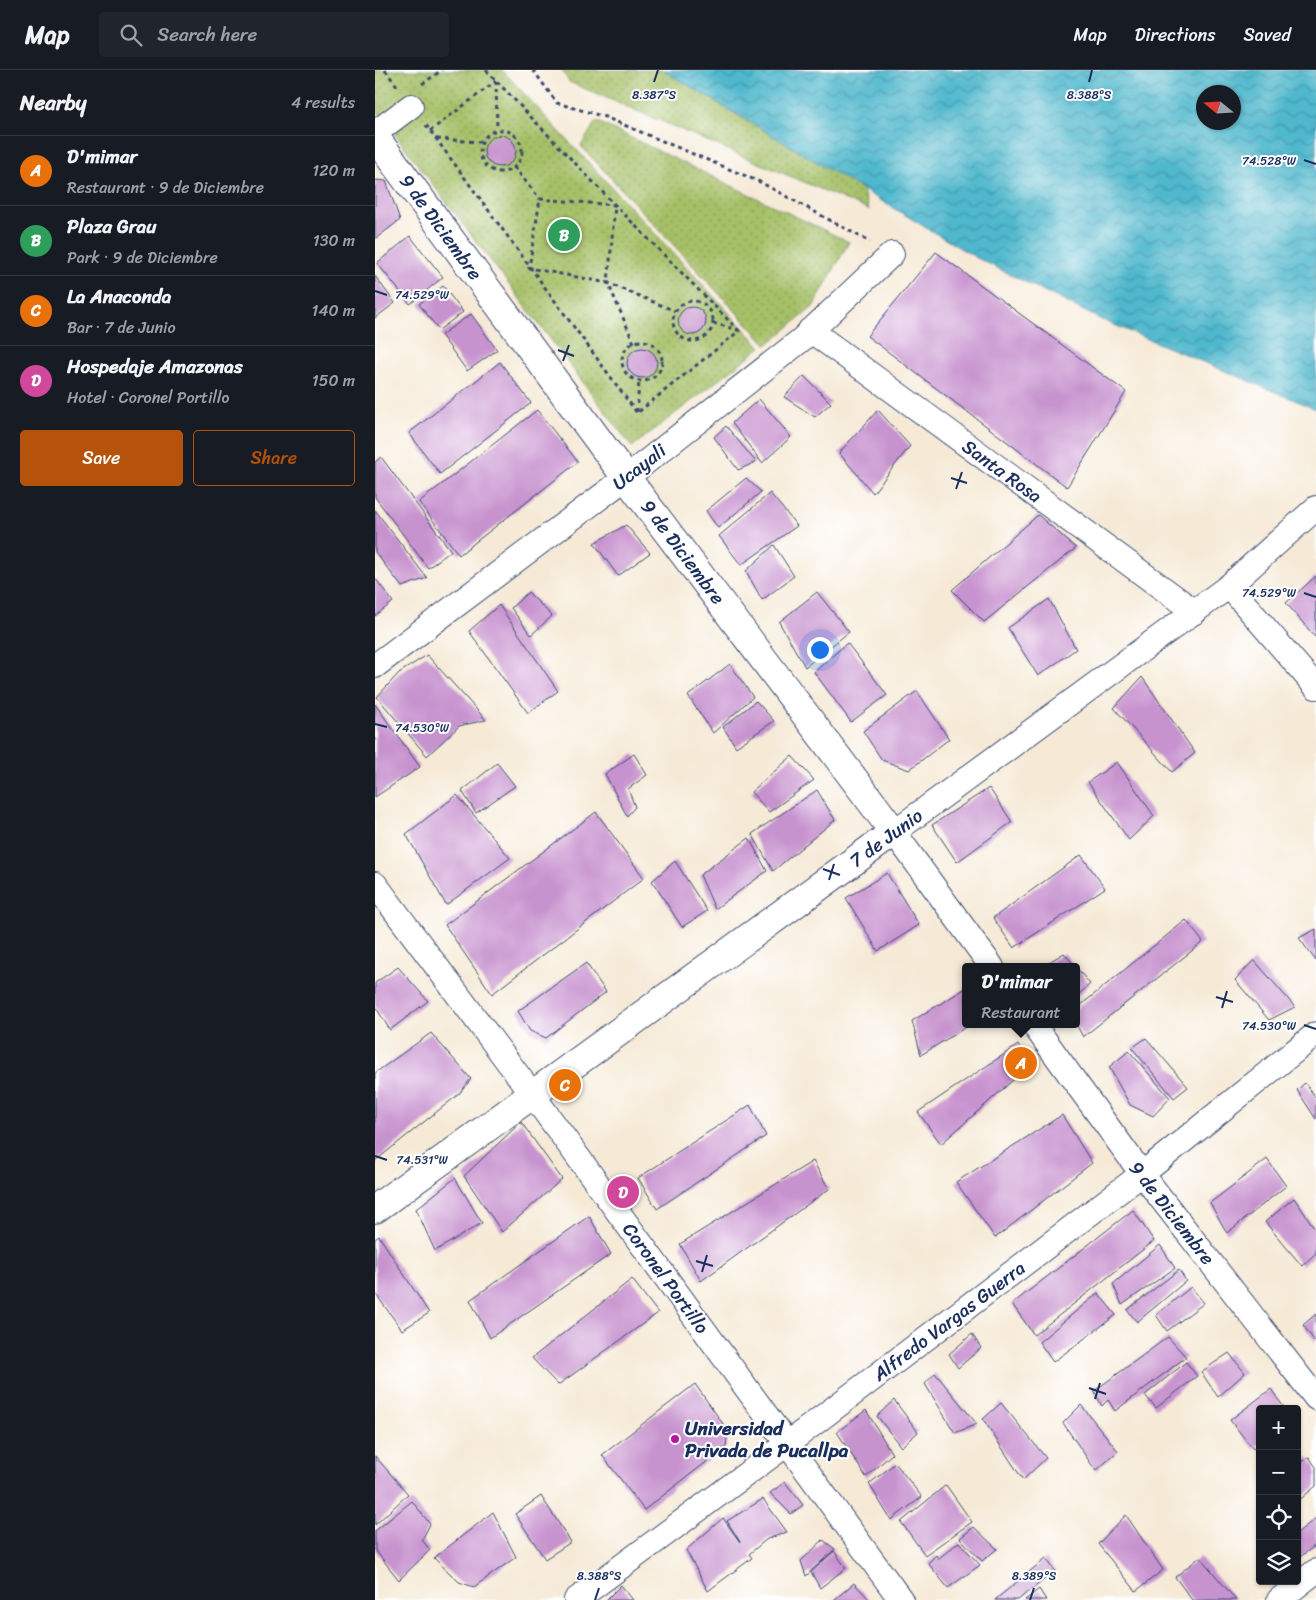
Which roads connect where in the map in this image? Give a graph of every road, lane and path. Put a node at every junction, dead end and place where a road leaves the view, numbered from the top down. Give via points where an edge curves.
1 (385, 70) edge
2 (390, 70) edge
3 (486, 70) edge
4 (533, 70) edge
5 (391, 78) junction
6 (496, 81) junction
7 (411, 106) junction
8 (497, 129) junction
9 (430, 131) junction
10 (375, 133) edge
11 (375, 137) edge
12 (437, 139) junction
13 (481, 142) junction
14 (514, 167) junction
15 (540, 199) junction
16 (615, 205) junction
17 (892, 254) joint
18 (529, 268) junction
19 (608, 284) junction
20 (675, 311) junction
21 (713, 323) junction
22 (739, 330) junction
23 (810, 330) junction
24 (633, 343) junction
25 (639, 381) junction
26 (637, 413) junction
27 (627, 477) junction
28 (1316, 508) edge
29 (1229, 586) junction
30 (1195, 612) junction
31 (375, 666) edge
32 (1316, 687) edge
33 (894, 832) junction
34 (375, 884) edge
35 (989, 963) edge
36 (1036, 1028) edge
37 (1316, 1034) edge
38 (532, 1094) junction
39 (1142, 1174) junction
40 (375, 1210) edge
41 (1316, 1397) edge
42 (787, 1444) junction
43 (1316, 1571) edge
44 (575, 1600) edge
45 (901, 1600) edge
46 (1279, 1600) edge

1 - 5 path
2 - 5 path
3 - 6 path
4 - 17 path via 557,103 605,117 760,182
5 - 7 path
6 - 8 path
6 - 9 path
6 - 16 path
7 - 9 path
7 - 10 street
8 - 13 path
8 - 14 path via 510,131 520,141 522,155
9 - 12 path
11 - 27 street, 9 de Diciembre
12 - 13 path
12 - 18 path
13 - 14 path via 480,156 488,168 501,172
14 - 15 path
15 - 16 path
15 - 18 path
16 - 19 path
16 - 22 path
17 - 23 street, Ucayali
18 - 19 path
18 - 26 path
19 - 20 path
19 - 24 path
20 - 21 path via 685,302 698,301 709,308
20 - 21 path via 673,324 685,340 704,338
21 - 22 path
22 - 26 path
23 - 27 street, Ucayali
23 - 30 street, Santa Rosa
24 - 25 path via 624,352 622,365 629,377
24 - 25 path via 652,344 662,360 654,378
25 - 26 path
27 - 31 street, Ucayali
27 - 33 street, 9 de Diciembre
28 - 29 street, 7 de Junio
29 - 30 street, 7 de Junio
29 - 32 street
30 - 33 street, 7 de Junio
33 - 35 street, 9 de Diciembre
33 - 38 street, 7 de Junio
34 - 38 street, Coronel Portillo
36 - 39 street, 9 de Diciembre
37 - 39 street, Alfredo Vargas Guerra
38 - 40 street, 7 de Junio
38 - 42 street, Coronel Portillo
39 - 41 street, 9 de Diciembre
39 - 42 street, Alfredo Vargas Guerra
42 - 44 street, Alfredo Vargas Guerra
42 - 45 street, Coronel Portillo
43 - 46 street

